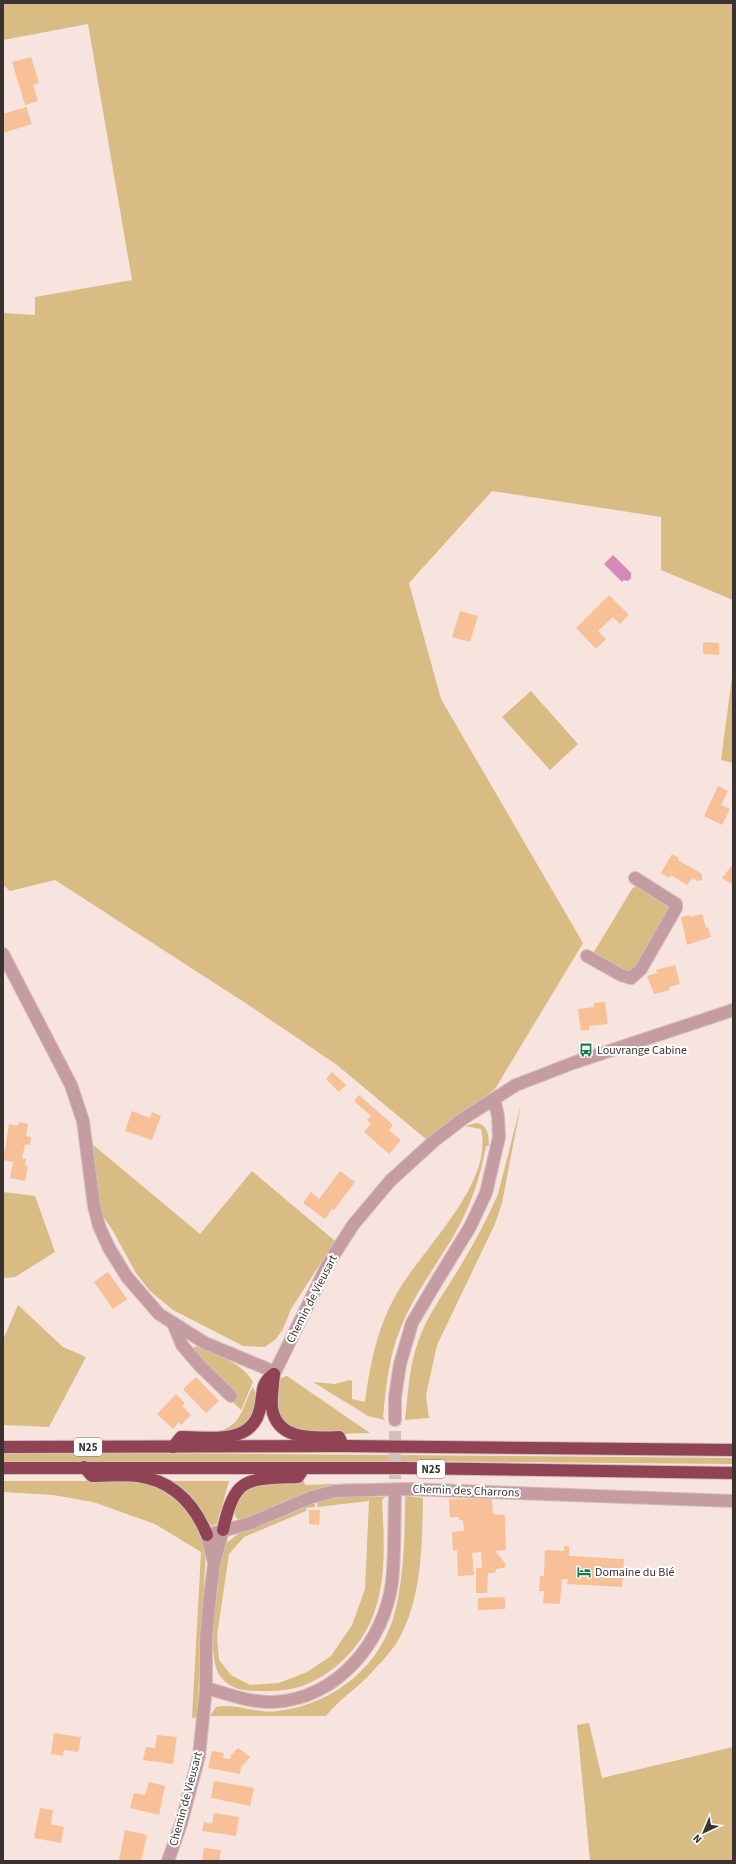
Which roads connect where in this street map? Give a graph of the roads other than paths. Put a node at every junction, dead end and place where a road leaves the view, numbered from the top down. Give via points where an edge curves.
1 (635, 878) dead end
2 (3, 954) edge
3 (587, 956) dead end
4 (733, 1010) edge
5 (494, 1099) junction
6 (173, 1323) junction
7 (274, 1373) junction
8 (231, 1396) dead end
9 (395, 1420) tunnel mouth
10 (343, 1446) junction
11 (3, 1447) edge
12 (174, 1447) junction
13 (733, 1450) edge
14 (84, 1467) junction
15 (3, 1468) edge
16 (303, 1469) junction
17 (733, 1473) edge
18 (395, 1497) tunnel mouth
19 (733, 1500) edge
20 (223, 1530) junction
21 (207, 1534) junction
22 (214, 1562) junction
23 (206, 1688) junction
24 (168, 1861) edge

1 - 3 street via 676,904 641,969 631,978
2 - 6 street via 72,1085 83,1121 94,1206 99,1226 109,1248 127,1277 159,1314
4 - 5 street, Chemin de Vieusart via 573,1063 516,1085
5 - 7 street, Chemin de Vieusart via 413,1159 390,1181 353,1225 328,1264
5 - 9 street via 499,1137 486,1193 470,1227 412,1323 400,1364 395,1397
6 - 7 street via 205,1343
6 - 8 street via 182,1345
7 - 10 highway via 272,1406 274,1416 281,1425 296,1436 338,1438
7 - 12 highway via 266,1379 259,1414 248,1429 226,1437 181,1437
10 - 12 highway, N25
10 - 13 highway, N25
11 - 12 highway, N25
14 - 15 highway, N25
14 - 16 highway, N25
14 - 21 highway via 92,1476 137,1476 173,1489 199,1516
16 - 17 highway, N25
16 - 20 highway via 298,1477 262,1478 239,1488 229,1506
18 - 23 street via 392,1583 385,1612 373,1639 361,1656 325,1688 299,1697 274,1702 246,1700
19 - 20 street, Chemin des Charrons via 404,1489 335,1491 312,1497 248,1524
20 - 21 street, Chemin des Charrons
20 - 22 street, Chemin de Vieusart
21 - 22 street, Chemin de Vieusart
22 - 23 street, Chemin de Vieusart via 206,1638
23 - 24 street, Chemin de Vieusart via 199,1756

